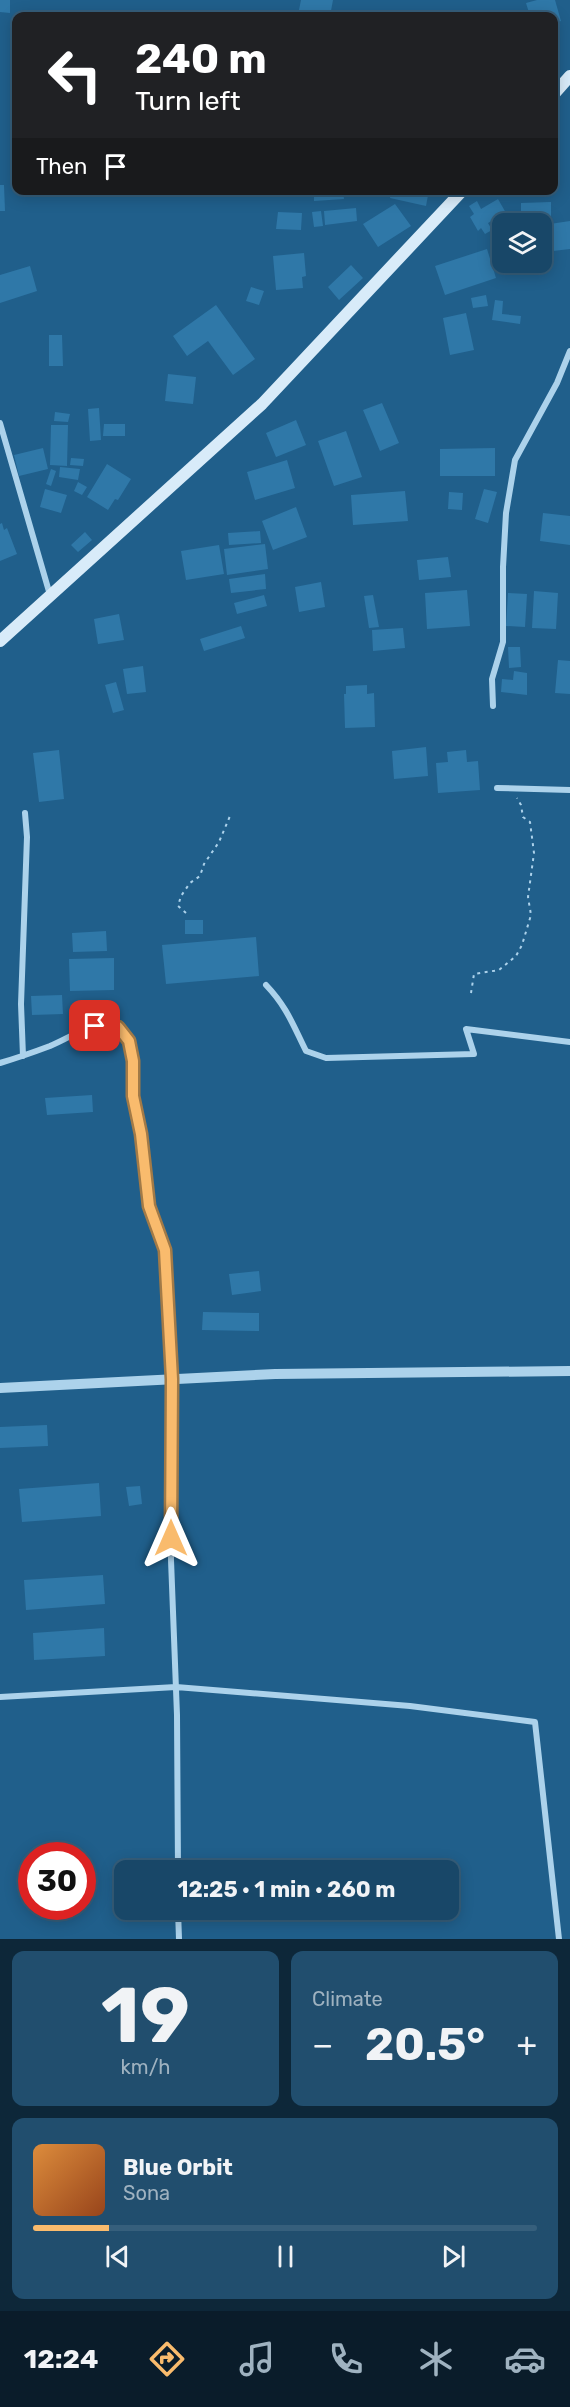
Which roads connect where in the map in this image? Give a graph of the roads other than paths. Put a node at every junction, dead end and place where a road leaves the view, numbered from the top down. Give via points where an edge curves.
1 (570, 76) edge
2 (558, 90) edge
3 (458, 195) edge
4 (570, 351) edge
5 (0, 423) edge
6 (50, 596) junction
7 (0, 641) edge
8 (494, 706) dead end
9 (497, 788) dead end
10 (570, 790) edge
11 (25, 813) dead end
12 (266, 985) dead end
13 (570, 1042) edge
14 (23, 1056) junction
15 (0, 1063) edge
16 (570, 1371) edge
17 (172, 1379) junction
18 (0, 1388) edge
19 (176, 1687) junction
20 (0, 1697) edge
21 (178, 1860) edge
22 (178, 1920) edge
23 (179, 1939) edge
24 (559, 1939) edge

1 - 2 main road
3 - 6 main road via 262,405
4 - 8 street via 515,460 506,513 503,642 492,679
5 - 6 street
6 - 7 main road
9 - 10 street
11 - 14 street
12 - 13 street via 292,1019 306,1051 326,1058 474,1054 466,1029
14 - 15 street
14 - 17 street via 95,1026 118,1027 129,1041 149,1206 165,1250
16 - 17 street
17 - 18 street
17 - 19 street via 171,1560
19 - 20 street
19 - 21 street
19 - 24 street via 410,1706 535,1722
22 - 23 street

